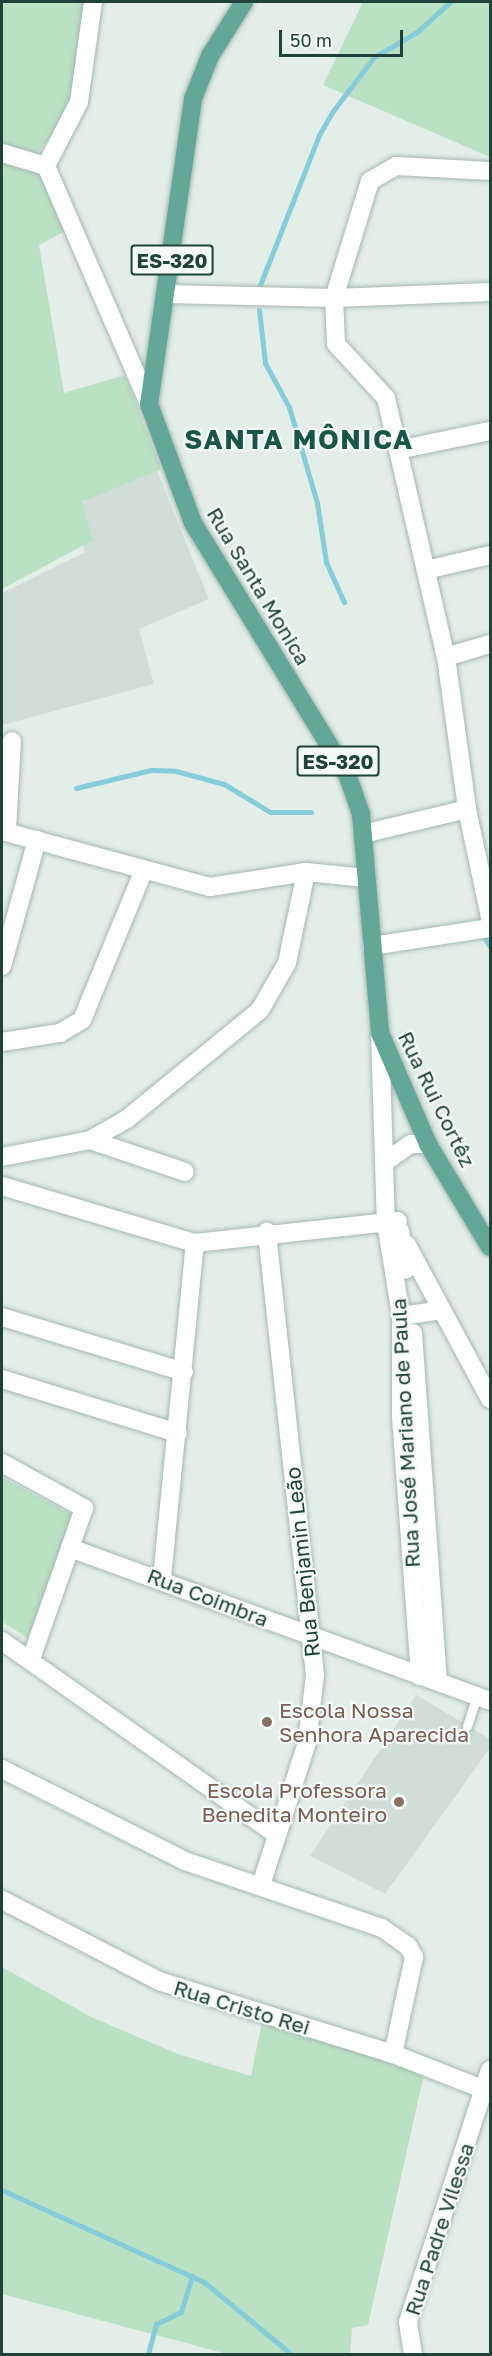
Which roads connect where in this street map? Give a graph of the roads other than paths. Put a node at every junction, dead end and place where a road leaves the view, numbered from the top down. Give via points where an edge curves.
1 (93, 2) edge
2 (244, 2) edge
3 (2, 153) edge
4 (46, 166) junction
5 (490, 171) edge
6 (490, 292) edge
7 (167, 294) junction
8 (334, 298) junction
9 (149, 404) junction
10 (490, 431) edge
11 (398, 450) junction
12 (490, 555) edge
13 (426, 570) junction
14 (490, 644) edge
15 (446, 657) junction
16 (12, 741) dead end
17 (467, 809) junction
18 (4, 830) edge
19 (363, 834) junction
20 (37, 840) junction
21 (143, 872) junction
22 (306, 872) junction
23 (366, 878) junction
24 (490, 917) edge
25 (490, 928) edge
26 (372, 946) junction
27 (2, 966) edge
28 (380, 1033) junction
29 (2, 1042) edge
30 (90, 1140) junction
31 (428, 1144) junction
32 (2, 1157) edge
33 (385, 1162) junction
34 (184, 1172) dead end
35 (2, 1186) edge
36 (395, 1225) junction
37 (267, 1232) junction
38 (195, 1243) junction
39 (490, 1247) edge
40 (442, 1310) junction
41 (407, 1316) junction
42 (2, 1317) edge
43 (184, 1372) junction
44 (2, 1379) edge
45 (490, 1399) edge
46 (178, 1433) junction
47 (2, 1463) edge
48 (70, 1548) junction
49 (421, 1568) junction
50 (162, 1578) junction
51 (308, 1636) junction
52 (2, 1641) edge
53 (31, 1659) junction
54 (420, 1676) junction
55 (438, 1681) junction
56 (484, 1699) edge
57 (467, 1726) dead end
58 (2, 1769) edge
59 (277, 1835) junction
60 (261, 1885) junction
61 (2, 1900) edge
62 (393, 2054) junction
63 (490, 2070) edge
64 (487, 2091) edge
65 (413, 2355) edge

1 - 4 street via 79,102
2 - 7 main road, Rua Santa Monica / ES-320 via 210,56 194,99
3 - 4 street
4 - 9 street
5 - 8 street via 396,166 370,181
6 - 8 street
7 - 8 street
7 - 9 main road, Rua Santa Monica / ES-320
8 - 11 street via 336,344 386,398
9 - 19 main road, Rua Santa Monica / ES-320 via 193,524 346,774
10 - 11 street
11 - 13 street
12 - 13 street
13 - 15 street
14 - 15 street
15 - 17 street
16 - 18 street
17 - 19 street
17 - 24 street
18 - 20 street
19 - 23 main road, Rua Santa Monica / ES-320
20 - 21 street
20 - 27 street
21 - 22 street via 210,887
21 - 29 street via 82,1020 60,1033
22 - 23 street
22 - 30 street via 287,963 260,1010 127,1119
23 - 26 main road, Rua Santa Monica / ES-320
25 - 26 street
26 - 28 main road, Rua Santa Monica / ES-320
28 - 31 main road, Rua Rui Cortêz / ES-320
28 - 33 street, Rua Santa Monica
30 - 32 street
30 - 34 street
31 - 33 street via 411,1144
31 - 39 main road, Rua Rui Cortêz / ES-320
33 - 36 street, Rua Santa Monica
35 - 38 street
36 - 37 street
36 - 40 street
36 - 41 street, Rua José Mariano de Paula
37 - 38 street
37 - 51 street, Rua Benjamin Leão
38 - 43 street
40 - 41 street
40 - 45 street
41 - 49 street, Rua José Mariano de Paula via 409,1416
42 - 43 street
43 - 46 street
44 - 46 street
46 - 50 street
47 - 48 street via 84,1508
48 - 50 street, Rua Coimbra
48 - 53 street
49 - 54 street, Rua José Mariano de Paula
49 - 55 street, Rua José Mariano de Paula
50 - 51 street, Rua Coimbra
51 - 54 street, Rua Coimbra
51 - 59 street, Rua Benjamin Leão via 314,1703
52 - 53 street
53 - 59 street
54 - 55 street, Rua Coimbra
55 - 56 street, Rua Coimbra
56 - 57 lane
58 - 60 street via 185,1861
59 - 60 street, Rua Benjamin Leão
60 - 62 street via 382,1928 408,1946 414,1957
61 - 62 street, Rua Cristo Rei via 159,1981
62 - 64 street, Rua Cristo Rei
63 - 64 street, Rua Padre Vilessa
64 - 65 street, Rua Padre Vilessa via 408,2322

